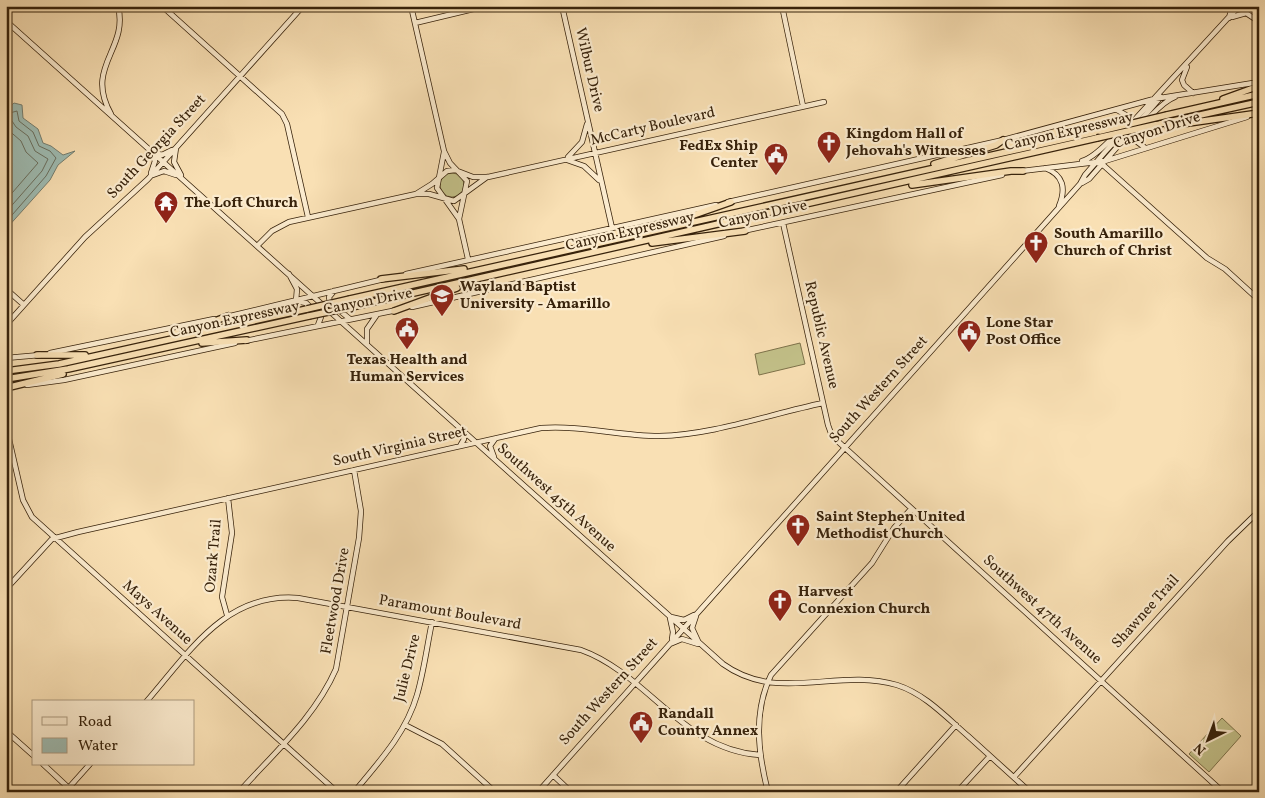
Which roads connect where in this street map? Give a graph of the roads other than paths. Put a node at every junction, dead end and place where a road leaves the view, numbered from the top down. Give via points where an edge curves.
1 (118, 6) edge
2 (162, 6) edge
3 (303, 6) edge
4 (411, 6) edge
5 (486, 6) edge
6 (562, 6) edge
7 (782, 6) edge
8 (1232, 6) edge
9 (1241, 6) edge
10 (1247, 6) edge
11 (1251, 6) edge
12 (1228, 19) junction
13 (1259, 19) edge
14 (6, 21) edge
15 (415, 23) junction
16 (1190, 62) junction
17 (240, 76) junction
18 (1259, 82) edge
19 (1170, 83) junction
20 (1259, 86) edge
21 (1194, 93) junction
22 (1259, 94) edge
23 (102, 95) junction
24 (94, 97) junction
25 (1160, 98) junction
26 (1154, 99) junction
27 (824, 102) dead end
28 (1259, 102) edge
29 (803, 106) junction
30 (1116, 109) junction
31 (1189, 110) junction
32 (1259, 113) edge
33 (111, 115) junction
34 (587, 120) junction
35 (1154, 127) junction
36 (1003, 140) junction
37 (1145, 147) junction
38 (176, 148) junction
39 (149, 149) junction
40 (444, 151) junction
41 (594, 153) junction
42 (565, 160) junction
43 (163, 162) junction
44 (1096, 162) junction
45 (1103, 162) junction
46 (1068, 165) junction
47 (1044, 168) junction
48 (922, 170) junction
49 (1023, 171) junction
50 (461, 173) junction
51 (488, 177) junction
52 (182, 178) junction
53 (438, 178) junction
54 (148, 179) junction
55 (1080, 184) junction
56 (602, 186) junction
57 (892, 186) junction
58 (465, 193) junction
59 (416, 194) junction
60 (443, 198) junction
61 (730, 202) junction
62 (1058, 208) junction
63 (308, 217) junction
64 (459, 219) junction
65 (783, 223) junction
66 (612, 228) junction
67 (655, 230) junction
68 (745, 231) junction
69 (258, 245) junction
70 (613, 248) junction
71 (468, 259) junction
72 (511, 262) junction
73 (287, 271) junction
74 (381, 280) junction
75 (472, 281) junction
76 (6, 289) edge
77 (335, 290) junction
78 (314, 295) junction
79 (296, 300) junction
80 (1259, 300) edge
81 (24, 305) junction
82 (394, 311) junction
83 (377, 315) junction
84 (228, 316) junction
85 (341, 320) junction
86 (352, 320) junction
87 (6, 325) edge
88 (318, 325) junction
89 (246, 340) junction
90 (158, 342) junction
91 (367, 344) junction
92 (168, 347) junction
93 (37, 355) junction
94 (100, 355) junction
95 (6, 358) edge
96 (94, 364) junction
97 (6, 371) edge
98 (6, 379) edge
99 (8, 388) edge
100 (823, 403) junction
101 (6, 426) edge
102 (459, 428) junction
103 (496, 438) junction
104 (476, 443) junction
105 (460, 446) junction
106 (844, 448) junction
107 (495, 460) junction
108 (354, 470) junction
109 (228, 498) junction
110 (911, 508) junction
111 (1259, 511) edge
112 (54, 538) junction
113 (6, 589) edge
114 (348, 608) junction
115 (696, 613) junction
116 (227, 615) junction
117 (669, 616) junction
118 (432, 622) junction
119 (683, 628) junction
120 (669, 644) junction
121 (699, 644) junction
122 (186, 657) junction
123 (1101, 681) junction
124 (634, 683) junction
125 (767, 683) junction
126 (148, 700) edge
127 (405, 724) junction
128 (956, 725) junction
129 (6, 731) edge
130 (283, 743) junction
131 (32, 754) edge
132 (760, 755) junction
133 (990, 756) junction
134 (44, 766) edge
135 (88, 766) edge
136 (553, 775) junction
137 (1014, 777) junction
138 (67, 790) edge
139 (73, 792) edge
140 (239, 792) edge
141 (337, 792) edge
142 (354, 792) edge
143 (495, 792) edge
144 (538, 792) edge
145 (571, 792) edge
146 (768, 792) edge
147 (896, 792) edge
148 (957, 792) edge
149 (1030, 792) edge
150 (1223, 792) edge

1 - 23 main road via 120,29 103,71
2 - 17 main road
3 - 17 main road, South Georgia Street
4 - 15 main road
5 - 15 main road
6 - 34 main road, Wilbur Drive
7 - 29 main road
8 - 12 main road
9 - 12 main road, South Western Street
9 - 13 main road
10 - 13 main road
11 - 13 main road
12 - 13 main road via 1243,13
12 - 16 main road, South Western Street
14 - 24 main road via 85,93
15 - 40 main road
16 - 19 main road, South Western Street
16 - 21 main road via 1182,80
17 - 38 main road, South Georgia Street
17 - 63 main road via 279,112 287,124
18 - 21 main road, Canyon Drive
19 - 25 main road
19 - 26 main road, South Western Street
20 - 31 highway
21 - 25 main road, Canyon Drive
21 - 37 main road via 1167,101 1137,131 1136,141
22 - 31 highway, Canyon Expressway
23 - 24 main road
23 - 33 main road
24 - 33 main road, Southwest 45th Avenue
25 - 26 main road, Canyon Drive
25 - 45 main road
26 - 30 main road, Canyon Drive
26 - 44 main road, South Western Street
27 - 29 main road, McCarty Boulevard
28 - 35 highway, Canyon Expressway
29 - 41 main road, McCarty Boulevard
30 - 36 main road, Canyon Drive
30 - 46 main road via 1126,115 1125,122 1093,157
31 - 48 highway, Canyon Expressway, bridge
32 - 35 highway
32 - 37 main road, Canyon Drive
33 - 39 main road, Southwest 45th Avenue
34 - 41 main road, Wilbur Drive
34 - 42 main road via 582,142
35 - 57 highway, Canyon Expressway, bridge
36 - 48 highway via 930,164
36 - 61 main road, Canyon Drive
37 - 45 main road, Canyon Drive
38 - 39 main road via 162,155
38 - 43 main road, South Georgia Street
38 - 52 main road via 174,162
39 - 43 main road, Southwest 45th Avenue
39 - 54 main road via 155,161
40 - 50 main road via 450,163
40 - 53 main road
41 - 42 main road, McCarty Boulevard
41 - 56 main road, Wilbur Drive
42 - 51 main road, McCarty Boulevard
42 - 56 main road via 590,170
43 - 52 main road, Southwest 45th Avenue
43 - 54 main road, South Georgia Street
44 - 45 main road
44 - 46 main road, Canyon Drive
44 - 55 main road, South Western Street
45 - 55 main road via 1089,179
45 - 80 main road via 1207,258 1225,269
46 - 47 main road, Canyon Drive
47 - 49 main road, Canyon Drive
47 - 62 main road via 1055,173 1063,183 1064,194
48 - 67 highway, Canyon Expressway
49 - 57 highway
49 - 65 main road, Canyon Drive
50 - 51 main road, McCarty Boulevard
50 - 53 main road, McCarty Boulevard via 451,170
50 - 58 main road via 466,181
51 - 58 main road, McCarty Boulevard
52 - 54 main road via 162,171
52 - 69 main road, Southwest 45th Avenue
53 - 59 main road, McCarty Boulevard
53 - 60 main road via 437,188
54 - 81 main road, South Georgia Street via 85,237
55 - 62 main road, South Western Street
56 - 66 main road, Wilbur Drive
57 - 70 highway, Canyon Expressway
58 - 60 main road, McCarty Boulevard via 454,201
58 - 64 main road
59 - 60 main road, McCarty Boulevard
59 - 63 main road
60 - 64 main road
61 - 66 main road, Canyon Drive
61 - 67 highway
62 - 106 main road, South Western Street
63 - 69 main road via 281,225
64 - 71 main road
65 - 68 main road, Canyon Drive
65 - 100 main road, Republic Avenue
66 - 71 main road, Canyon Drive
67 - 72 highway, Canyon Expressway
68 - 70 highway
68 - 82 main road, Canyon Drive
69 - 73 main road, Southwest 45th Avenue
70 - 75 highway, Canyon Expressway
71 - 74 main road, Canyon Drive
72 - 74 highway
72 - 90 highway, Canyon Expressway, bridge
73 - 78 main road, Southwest 45th Avenue
73 - 79 main road via 297,289
74 - 77 main road, Canyon Drive
75 - 82 highway
75 - 92 highway, Canyon Expressway, bridge
76 - 81 main road
77 - 78 main road, Canyon Drive
77 - 86 main road via 329,297 330,303
78 - 79 main road, Canyon Drive
78 - 85 main road, Southwest 45th Avenue
79 - 84 main road, Canyon Drive
79 - 88 main road via 306,303 321,317
81 - 87 main road, South Georgia Street
82 - 83 main road, Canyon Drive
83 - 86 main road, Canyon Drive
83 - 91 main road via 367,329
84 - 90 highway
84 - 93 main road, Canyon Drive
85 - 86 main road, Canyon Drive
85 - 88 main road, Canyon Drive
85 - 91 main road, Southwest 45th Avenue
88 - 89 main road, Canyon Drive
89 - 92 highway
89 - 99 main road, Canyon Drive via 64,380
90 - 94 highway, Canyon Expressway
91 - 102 main road, Southwest 45th Avenue
92 - 96 highway, Canyon Expressway
93 - 94 highway
93 - 95 main road, Canyon Drive
94 - 97 highway, Canyon Expressway
96 - 98 highway, Canyon Expressway
96 - 99 highway
100 - 103 main road, South Virginia Street via 685,434 657,436 557,427
100 - 106 main road, Republic Avenue via 830,433
101 - 112 main road, Mays Avenue via 26,510
102 - 104 main road, Southwest 45th Avenue
102 - 105 main road via 464,439
103 - 104 main road, South Virginia Street
103 - 107 main road via 490,446
104 - 105 main road, South Virginia Street
104 - 107 main road, Southwest 45th Avenue
105 - 108 main road, South Virginia Street
106 - 110 main road, Southwest 47th Avenue
106 - 115 main road, South Western Street
107 - 117 main road, Southwest 45th Avenue
108 - 109 main road, South Virginia Street
108 - 114 main road, Fleetwood Drive via 360,520
109 - 112 main road, South Virginia Street
109 - 116 main road, Ozark Trail via 232,533 222,597
110 - 123 main road, Southwest 47th Avenue
110 - 125 main road via 872,563
111 - 123 main road, Shawnee Trail
112 - 113 main road
112 - 122 main road, Mays Avenue
114 - 116 main road, Paramount Boulevard via 298,598 280,598 250,604
114 - 118 main road, Paramount Boulevard
114 - 130 main road, Fleetwood Drive via 340,652 328,686
115 - 117 main road via 684,620
115 - 119 main road, South Western Street
115 - 121 main road via 692,628
116 - 122 main road, Paramount Boulevard
117 - 119 main road, Southwest 45th Avenue
117 - 120 main road via 673,632
118 - 124 main road, Paramount Boulevard via 572,647 611,665
118 - 127 main road, Julie Drive via 417,695
119 - 120 main road, South Western Street
119 - 121 main road, Southwest 45th Avenue
120 - 121 main road via 682,639
120 - 124 main road, South Western Street
121 - 125 main road, Southwest 45th Avenue via 733,671
122 - 126 main road, Paramount Boulevard
122 - 130 main road, Mays Avenue
123 - 137 main road, Shawnee Trail
123 - 150 main road, Southwest 47th Avenue
124 - 132 main road, Paramount Boulevard via 674,719 698,734 729,748
124 - 136 main road, South Western Street
125 - 128 main road, Southwest 45th Avenue via 884,681 921,696
125 - 132 main road via 759,725
127 - 142 main road, Julie Drive via 388,753
127 - 143 main road via 442,744
128 - 133 main road, Southwest 45th Avenue
128 - 147 main road
129 - 131 main road
130 - 140 main road, Fleetwood Drive
130 - 141 main road, Mays Avenue
132 - 146 main road
133 - 137 main road, Southwest 45th Avenue
133 - 148 main road
134 - 138 main road
135 - 138 main road
136 - 144 main road, South Western Street
136 - 145 main road
137 - 149 main road, Southwest 45th Avenue
138 - 139 main road

